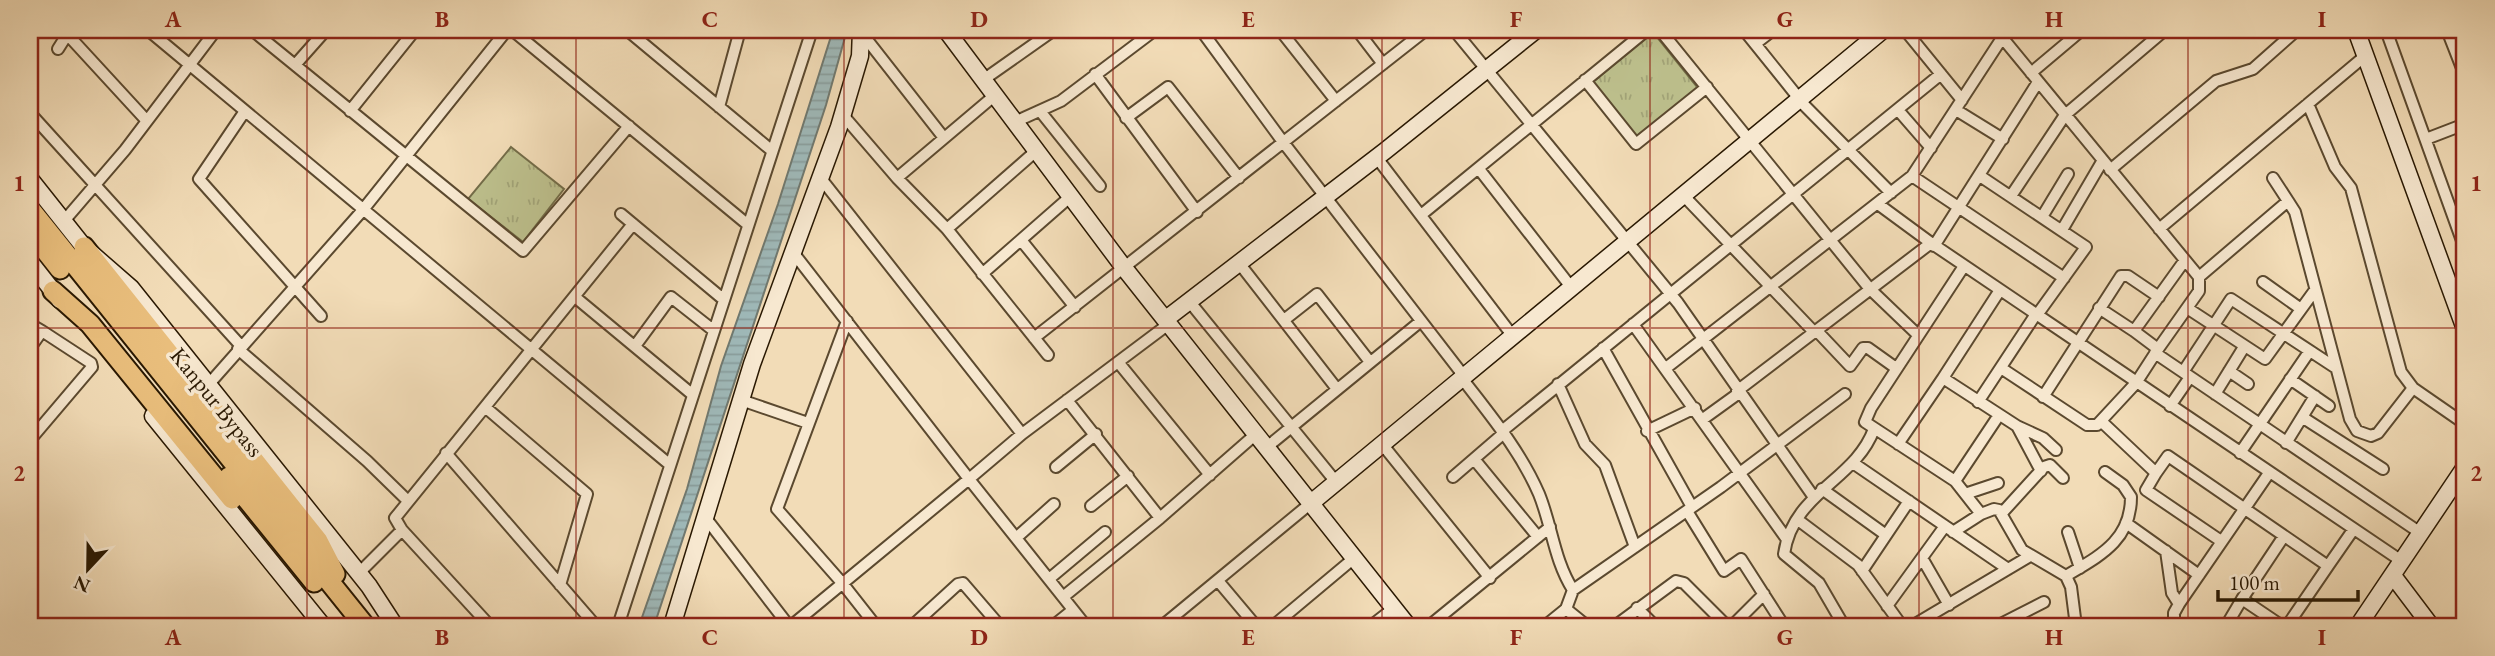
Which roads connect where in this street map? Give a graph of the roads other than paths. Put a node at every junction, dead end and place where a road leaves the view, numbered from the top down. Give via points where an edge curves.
1 (148, 30) edge
2 (216, 30) edge
3 (252, 30) edge
4 (326, 30) edge
5 (415, 30) edge
6 (510, 30) edge
7 (627, 30) edge
8 (727, 30) edge
9 (812, 30) edge
10 (946, 30) edge
11 (1054, 30) edge
12 (1155, 30) edge
13 (1201, 30) edge
14 (1280, 30) edge
15 (1357, 30) edge
16 (1426, 30) edge
17 (1454, 30) edge
18 (1536, 30) edge
19 (1647, 30) edge
20 (1660, 30) edge
21 (1744, 30) edge
22 (1773, 30) edge
23 (1883, 30) edge
24 (1905, 30) edge
25 (2082, 30) edge
26 (2165, 30) edge
27 (2297, 30) edge
28 (2356, 30) edge
29 (2386, 30) edge
30 (2447, 30) edge
31 (861, 31) edge
32 (68, 32) edge
33 (739, 34) edge
34 (1999, 34) edge
35 (1755, 44) junction
36 (58, 49) dead end
37 (2365, 56) junction
38 (1383, 64) junction
39 (189, 65) junction
40 (295, 65) junction
41 (1488, 69) junction
42 (1096, 74) junction
43 (1941, 74) junction
44 (2465, 76) edge
45 (2035, 77) junction
46 (983, 80) junction
47 (1585, 80) junction
48 (1707, 87) junction
49 (994, 96) junction
50 (1799, 99) junction
51 (1962, 100) junction
52 (1336, 101) junction
53 (2308, 104) junction
54 (719, 107) junction
55 (1898, 110) junction
56 (1956, 110) junction
57 (245, 111) junction
58 (350, 111) junction
59 (1040, 111) junction
60 (30, 113) edge
61 (842, 114) junction
62 (2065, 115) junction
63 (1126, 118) junction
64 (147, 121) junction
65 (1015, 122) junction
66 (1531, 123) junction
67 (2465, 124) edge
68 (629, 126) junction
69 (944, 138) junction
70 (2003, 139) junction
71 (2426, 139) junction
72 (1750, 140) junction
73 (1283, 142) junction
74 (1930, 148) junction
75 (771, 150) junction
76 (1848, 150) junction
77 (1036, 151) junction
78 (405, 157) junction
79 (1377, 158) junction
80 (2103, 160) junction
81 (1479, 169) junction
82 (2110, 170) junction
83 (2068, 174) dead end
84 (819, 176) junction
85 (1912, 176) junction
86 (1980, 176) junction
87 (897, 178) junction
88 (1239, 178) junction
89 (2273, 178) dead end
90 (30, 179) edge
91 (97, 186) junction
92 (1100, 186) dead end
93 (1891, 193) junction
94 (1683, 195) junction
95 (1793, 195) junction
96 (1071, 196) junction
97 (2011, 196) junction
98 (1326, 197) junction
99 (2288, 201) junction
100 (1878, 204) junction
101 (30, 209) edge
102 (1958, 209) junction
103 (362, 211) junction
104 (1197, 212) junction
105 (621, 214) dead end
106 (1421, 215) junction
107 (2042, 217) junction
108 (64, 221) junction
109 (633, 224) junction
110 (747, 225) junction
111 (947, 229) junction
112 (2159, 229) junction
113 (2062, 230) junction
114 (30, 231) edge
115 (1021, 240) junction
116 (1627, 241) junction
117 (1830, 241) junction
118 (1731, 244) junction
119 (1932, 245) junction
120 (84, 247) junction
121 (2465, 249) edge
122 (792, 250) junction
123 (2185, 260) junction
124 (30, 261) edge
125 (1239, 263) junction
126 (1964, 266) junction
127 (1125, 269) junction
128 (982, 274) junction
129 (2064, 278) junction
130 (2199, 278) junction
131 (2263, 282) dead end
132 (1772, 287) junction
133 (293, 288) junction
134 (1571, 288) junction
135 (1870, 289) junction
136 (2000, 290) junction
137 (2315, 290) junction
138 (53, 291) junction
139 (1670, 293) junction
140 (575, 297) junction
141 (2159, 297) junction
142 (723, 299) junction
143 (1189, 301) junction
144 (1075, 307) junction
145 (2099, 308) junction
146 (2187, 308) junction
147 (2301, 309) junction
148 (2036, 314) junction
149 (321, 316) dead end
150 (1283, 320) junction
151 (847, 321) junction
152 (1168, 321) junction
153 (1421, 321) junction
154 (30, 324) edge
155 (1633, 324) junction
156 (2213, 326) junction
157 (2465, 329) edge
158 (713, 330) junction
159 (41, 331) junction
160 (1815, 331) junction
161 (2134, 331) junction
162 (2283, 334) junction
163 (1512, 335) junction
164 (1918, 335) junction
165 (1034, 338) junction
166 (1704, 341) junction
167 (2077, 342) junction
168 (635, 346) junction
169 (240, 347) junction
170 (2244, 347) junction
171 (30, 348) edge
172 (1603, 348) junction
173 (532, 351) junction
174 (2156, 351) junction
175 (2309, 352) junction
176 (1048, 355) dead end
177 (1118, 362) junction
178 (1370, 362) junction
179 (1666, 368) junction
180 (1896, 368) junction
181 (2001, 368) junction
182 (2336, 368) junction
183 (2229, 371) junction
184 (2187, 375) junction
185 (1462, 376) junction
186 (1943, 378) junction
187 (2290, 379) junction
188 (2136, 383) junction
189 (209, 384) junction
190 (1558, 384) junction
191 (2248, 384) dead end
192 (2413, 388) junction
193 (1337, 389) junction
194 (1738, 392) junction
195 (1845, 394) dead end
196 (2215, 394) junction
197 (693, 395) junction
198 (2315, 396) junction
199 (2043, 397) junction
200 (741, 400) junction
201 (1067, 400) junction
202 (1978, 402) junction
203 (2171, 406) junction
204 (2329, 406) dead end
205 (485, 407) junction
206 (1695, 408) junction
207 (1999, 415) junction
208 (2302, 417) junction
209 (1703, 419) junction
210 (2102, 422) junction
211 (30, 423) edge
212 (808, 423) junction
213 (2465, 424) edge
214 (2259, 425) junction
215 (2017, 426) junction
216 (1291, 427) junction
217 (1874, 429) junction
218 (40, 430) junction
219 (1647, 431) junction
220 (1503, 432) junction
221 (1022, 434) junction
222 (1096, 434) junction
223 (1256, 434) junction
224 (30, 440) edge
225 (2286, 443) junction
226 (1382, 444) junction
227 (1898, 444) junction
228 (1776, 445) junction
229 (1267, 447) junction
230 (2056, 450) dead end
231 (446, 453) junction
232 (2240, 453) junction
233 (1474, 459) junction
234 (1853, 463) junction
235 (669, 464) junction
236 (1056, 467) dead end
237 (2465, 467) edge
238 (2383, 469) dead end
239 (2040, 471) junction
240 (2105, 472) dead end
241 (1739, 473) junction
242 (2156, 473) junction
243 (2269, 473) junction
244 (1128, 475) junction
245 (1210, 475) junction
246 (1453, 477) dead end
247 (2063, 478) dead end
248 (969, 479) junction
249 (1955, 481) junction
250 (1336, 482) junction
251 (1998, 483) dead end
252 (2146, 490) junction
253 (1817, 493) junction
254 (1968, 494) junction
255 (1909, 501) junction
256 (408, 502) junction
257 (1311, 503) junction
258 (2131, 503) junction
259 (1054, 504) dead end
260 (1091, 506) dead end
261 (1689, 509) junction
262 (2244, 509) junction
263 (2002, 513) junction
264 (1981, 514) junction
265 (705, 517) junction
266 (1160, 517) junction
267 (1798, 520) junction
268 (2126, 523) junction
269 (1550, 527) junction
270 (1949, 529) junction
271 (402, 530) junction
272 (2353, 530) junction
273 (1105, 532) dead end
274 (2067, 532) dead end
275 (2422, 534) junction
276 (1886, 535) junction
277 (2284, 536) junction
278 (1538, 537) junction
279 (1016, 538) junction
280 (1786, 538) junction
281 (2221, 541) junction
282 (1635, 547) junction
283 (2166, 551) junction
284 (2030, 556) junction
285 (1922, 558) junction
286 (1353, 559) junction
287 (2403, 562) junction
288 (2329, 566) junction
289 (2080, 568) junction
290 (2008, 569) junction
291 (1862, 571) junction
292 (359, 573) junction
293 (2199, 575) junction
294 (2066, 576) junction
295 (2394, 577) junction
296 (1490, 578) junction
297 (1049, 579) junction
298 (1219, 582) junction
299 (843, 584) junction
300 (560, 585) junction
301 (1573, 590) junction
302 (329, 591) junction
303 (1764, 594) junction
304 (1063, 597) junction
305 (2242, 598) junction
306 (2044, 602) dead end
307 (2179, 604) junction
308 (1949, 605) junction
309 (1887, 606) junction
310 (1394, 608) junction
311 (1566, 608) junction
312 (1637, 608) junction
313 (1073, 610) junction
314 (2003, 625) edge
315 (323, 626) edge
316 (349, 626) edge
317 (365, 626) edge
318 (396, 626) edge
319 (490, 626) edge
320 (596, 626) edge
321 (618, 626) edge
322 (672, 626) edge
323 (790, 626) edge
324 (876, 626) edge
325 (912, 626) edge
326 (1000, 626) edge
327 (1054, 626) edge
328 (1086, 626) edge
329 (1162, 626) edge
330 (1256, 626) edge
331 (1273, 626) edge
332 (1371, 626) edge
333 (1408, 626) edge
334 (1429, 626) edge
335 (1545, 626) edge
336 (1587, 626) edge
337 (1615, 626) edge
338 (1655, 626) edge
339 (1727, 626) edge
340 (1732, 626) edge
341 (1784, 626) edge
342 (1844, 626) edge
343 (1902, 626) edge
344 (1912, 626) edge
345 (2076, 626) edge
346 (2174, 626) edge
347 (2226, 626) edge
348 (2285, 626) edge
349 (2358, 626) edge
350 (2431, 626) edge

1 - 39 street
2 - 39 street
3 - 40 street
4 - 40 street
5 - 58 street
6 - 68 street
6 - 78 street
7 - 54 street
8 - 33 street
9 - 75 street
10 - 46 street
11 - 46 street
12 - 42 street
13 - 73 street
14 - 52 street
15 - 38 street
16 - 38 street
17 - 41 street
18 - 41 street
19 - 47 street
20 - 48 street
21 - 35 street
22 - 35 street
23 - 50 street
24 - 43 street
25 - 45 street
26 - 62 street
27 - 82 street via 2253,69 2216,81
28 - 37 street
29 - 71 street
30 - 44 street
31 - 61 street via 860,56
31 - 69 street
32 - 36 street
32 - 64 street
33 - 54 street
34 - 45 street
34 - 51 street
35 - 50 street
37 - 53 street
37 - 157 street
38 - 52 street
39 - 57 street
39 - 64 street
40 - 58 street
41 - 66 street
41 - 79 street
42 - 59 street
42 - 63 street
43 - 51 street
43 - 55 street
45 - 62 street
45 - 70 street
46 - 49 street
47 - 48 street via 1636,144
47 - 66 street
48 - 72 street
49 - 65 street
49 - 69 street
50 - 72 street
50 - 76 street
51 - 56 street
52 - 73 street
53 - 112 street
53 - 192 street via 2335,167 2351,188 2401,372
54 - 75 street
55 - 74 street
55 - 76 street
56 - 70 street
56 - 74 street
57 - 103 street
57 - 133 street via 200,178
58 - 78 street
59 - 65 street
59 - 92 street
60 - 91 street
61 - 84 street
61 - 87 street
62 - 80 street
62 - 97 street
63 - 88 street via 1168,87
63 - 104 street
64 - 91 street
65 - 77 street
66 - 81 street
66 - 116 street
67 - 71 street
68 - 78 street via 523,251
68 - 110 street
69 - 87 street
70 - 86 street
71 - 121 street
72 - 94 street
72 - 95 street
73 - 88 street
73 - 98 street
74 - 85 street
75 - 110 street
76 - 93 street
76 - 95 street
77 - 96 street
77 - 111 street
78 - 103 street
79 - 98 street
79 - 106 street
80 - 82 street
80 - 113 street
81 - 106 street
81 - 134 street
82 - 112 street
83 - 107 street
84 - 122 street
84 - 221 street
85 - 93 street
85 - 102 street
86 - 97 street
86 - 102 street
87 - 111 street
88 - 104 street
89 - 99 street
90 - 108 street
91 - 108 street
91 - 169 street
93 - 100 street
94 - 116 street
94 - 118 street
95 - 117 street
95 - 118 street
96 - 115 street
96 - 127 street
97 - 107 street
98 - 125 street
98 - 153 street
99 - 130 street
99 - 137 street via 2295,212
100 - 117 street
100 - 119 street
101 - 302 highway, Kanpur Bypass
102 - 119 street
102 - 129 street
103 - 133 street
103 - 173 street
104 - 127 street
105 - 109 street
106 - 163 street
107 - 113 street
108 - 120 street
109 - 140 street
109 - 142 street
110 - 142 street
111 - 128 street
112 - 123 street
113 - 129 street via 2086,247
114 - 302 highway, Kanpur Bypass
115 - 128 street
115 - 144 street
116 - 134 street
116 - 139 street
117 - 132 street
117 - 135 street
118 - 132 street
118 - 139 street
119 - 126 street
119 - 135 street
120 - 189 street via 131,288
120 - 302 highway via 318,541 337,578
122 - 151 street
122 - 200 street
123 - 130 street
123 - 141 street
124 - 138 street
125 - 143 street
125 - 150 street
126 - 136 street
126 - 164 street
127 - 144 street
127 - 152 street
128 - 165 street
129 - 148 street
130 - 146 street via 2199,291
131 - 147 street
132 - 160 street
132 - 166 street
133 - 149 street
133 - 169 street
134 - 163 street
135 - 160 street
135 - 164 street
136 - 148 street
136 - 186 street
137 - 147 street
137 - 182 street
138 - 302 highway via 90,324 280,560
138 - 315 street
139 - 155 street
139 - 166 street
140 - 168 street
140 - 173 street
141 - 145 street via 2124,275
141 - 161 street
142 - 158 street
143 - 152 street
143 - 216 street
144 - 165 street
145 - 161 street
145 - 167 street
146 - 156 street
146 - 174 street
147 - 162 street
148 - 167 street
148 - 181 street
150 - 178 street via 1317,294
150 - 193 street
151 - 212 street
151 - 248 street
152 - 177 street
152 - 223 street
153 - 178 street
153 - 185 street
154 - 159 street
155 - 172 street
155 - 179 street
156 - 162 street via 2231,299
156 - 170 street
156 - 184 street
158 - 168 street via 671,297
158 - 197 street
159 - 171 street
159 - 218 street via 92,367
160 - 180 street via 1850,366 1863,348 1868,348
160 - 194 street
161 - 174 street
162 - 170 street via 2265,359
162 - 175 street
163 - 185 street
164 - 180 street
165 - 176 street
166 - 179 street
166 - 194 street
167 - 188 street
167 - 199 street
168 - 197 street
169 - 189 street
169 - 256 street
170 - 183 street
172 - 190 street
172 - 219 street
173 - 205 street
173 - 235 street
174 - 184 street
174 - 188 street
175 - 182 street
175 - 187 street
177 - 201 street
177 - 245 street
178 - 193 street
179 - 206 street
180 - 217 street via 1866,417 1865,422
181 - 199 street
181 - 202 street
182 - 192 street via 2350,419 2363,434 2378,433
183 - 191 street
183 - 196 street
184 - 196 street
184 - 203 street
185 - 220 street
185 - 226 street
186 - 202 street
186 - 227 street
187 - 198 street
187 - 214 street
188 - 203 street
188 - 210 street
189 - 292 street
190 - 220 street
190 - 282 street via 1585,444 1605,465
192 - 213 street
193 - 216 street
194 - 209 street
194 - 228 street
195 - 228 street
196 - 214 street
197 - 235 street
198 - 204 street
198 - 208 street
199 - 210 street via 2087,425
200 - 212 street
200 - 265 street
201 - 221 street
201 - 222 street
202 - 207 street
203 - 232 street
205 - 231 street
205 - 300 street via 587,494
206 - 209 street
206 - 219 street
207 - 215 street
207 - 249 street
208 - 225 street
208 - 238 street
209 - 241 street
210 - 242 street
211 - 218 street
212 - 299 street via 777,509
214 - 225 street
214 - 232 street
215 - 230 street
215 - 239 street
216 - 229 street
216 - 250 street
217 - 227 street
217 - 234 street
218 - 224 street
219 - 261 street
220 - 233 street
220 - 269 street via 1538,491
221 - 248 street
222 - 236 street
222 - 244 street
223 - 229 street
223 - 245 street
225 - 275 street
226 - 250 street
226 - 296 street
227 - 249 street
228 - 241 street
228 - 253 street
229 - 257 street
231 - 256 street
231 - 300 street
232 - 243 street
233 - 246 street
233 - 278 street
234 - 253 street
234 - 255 street
235 - 321 street
237 - 275 street
239 - 247 street via 2050,466
239 - 263 street
240 - 258 street via 2123,485
241 - 261 street
241 - 280 street
242 - 252 street
242 - 262 street via 2168,456
243 - 262 street
243 - 272 street
244 - 260 street
244 - 266 street
245 - 266 street
248 - 279 street
248 - 299 street
249 - 254 street
250 - 257 street
251 - 254 street
252 - 258 street via 2141,499
252 - 281 street
253 - 267 street
253 - 276 street
254 - 264 street
255 - 270 street
255 - 276 street
256 - 271 street via 395,518
257 - 286 street
257 - 298 street
258 - 268 street
259 - 279 street
261 - 282 street
261 - 303 street via 1724,571 1741,559
262 - 277 street
262 - 281 street
263 - 264 street via 1994,509
263 - 284 street
264 - 270 street
265 - 322 street
265 - 323 street
266 - 304 street
267 - 280 street
267 - 291 street
268 - 283 street
268 - 289 street via 2110,550
269 - 278 street
269 - 301 street via 1558,561
270 - 285 street
270 - 290 street
271 - 292 street
271 - 319 street
272 - 287 street
272 - 288 street
273 - 297 street
274 - 289 street
275 - 287 street
276 - 291 street
277 - 288 street
277 - 305 street
278 - 296 street
279 - 297 street
280 - 342 street via 1784,554 1818,583
281 - 293 street
282 - 301 street
283 - 293 street
283 - 307 street via 2172,593
284 - 290 street
284 - 294 street
285 - 308 street
285 - 309 street
286 - 310 street
286 - 331 street
287 - 295 street
288 - 348 street
289 - 294 street
290 - 308 street
291 - 309 street
292 - 318 street
293 - 307 street
294 - 345 street
295 - 349 street
295 - 350 street
296 - 334 street
297 - 304 street
298 - 329 street
298 - 330 street
299 - 323 street
299 - 324 street
300 - 320 street
301 - 311 street
302 - 316 highway, Kanpur Bypass
302 - 317 highway, Kanpur Bypass
303 - 340 street
303 - 341 street
304 - 313 street
305 - 347 street
305 - 348 street
306 - 314 street
307 - 346 street
308 - 344 street
309 - 343 street
310 - 332 street
310 - 333 street
311 - 335 street
311 - 336 street
312 - 337 street
312 - 338 street
312 - 339 street via 1676,580
313 - 327 street
313 - 328 street
325 - 326 street via 963,583

